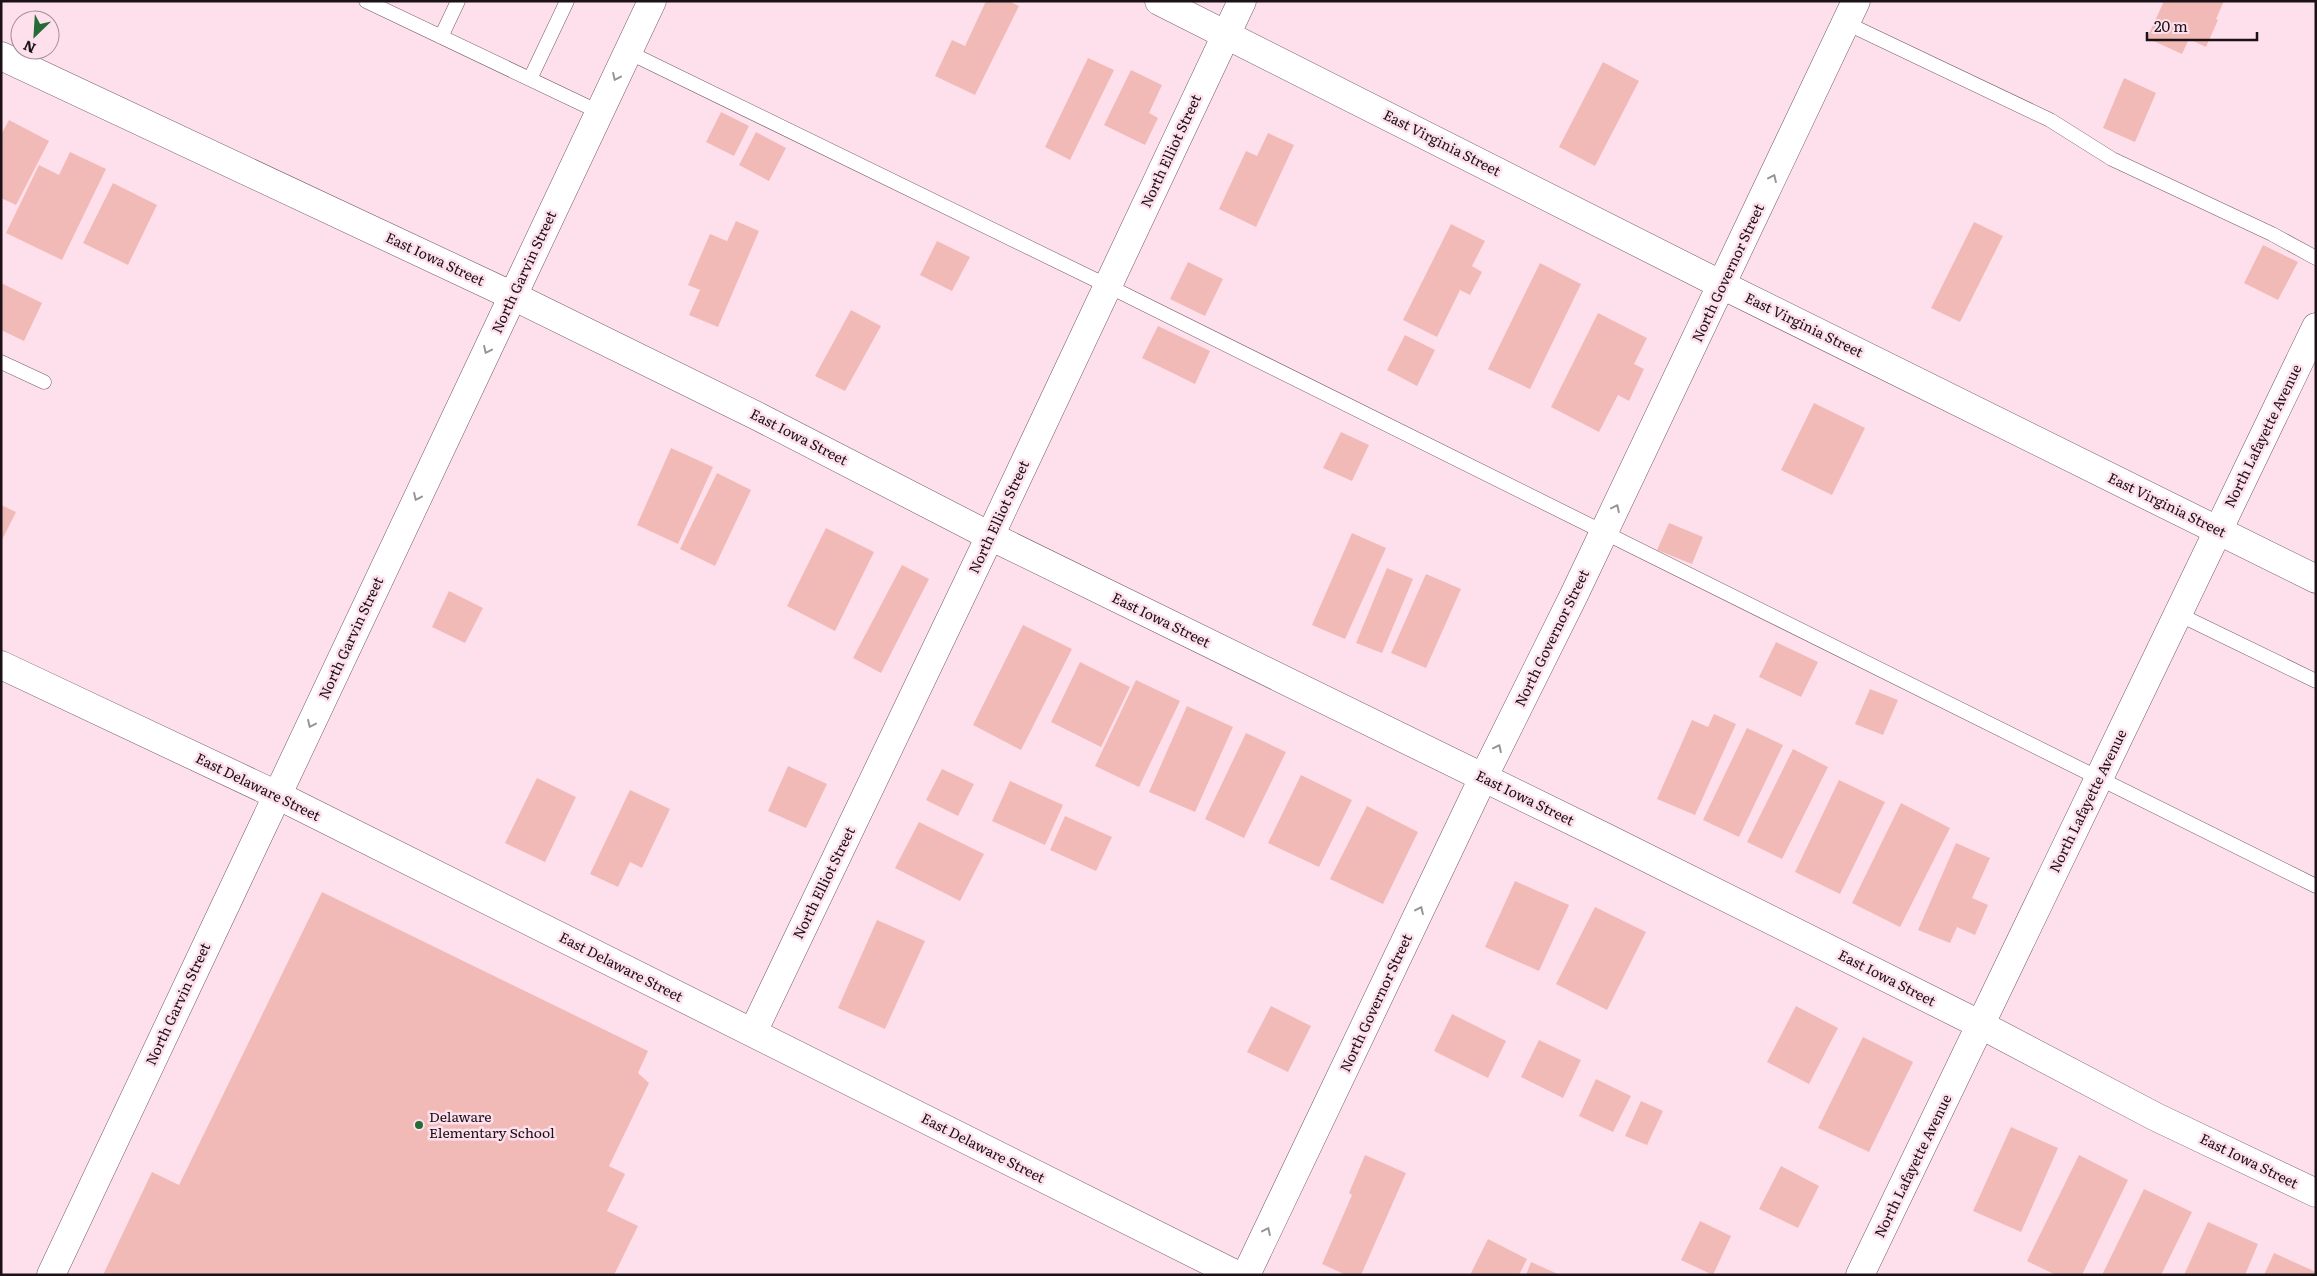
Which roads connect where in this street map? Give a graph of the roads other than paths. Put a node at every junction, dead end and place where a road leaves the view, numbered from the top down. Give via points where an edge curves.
1 (366, 1) edge
2 (458, 1) edge
3 (567, 1) edge
4 (652, 1) edge
5 (1159, 1) edge
6 (1242, 1) edge
7 (1851, 12) edge
8 (1226, 34) junction
9 (441, 37) junction
10 (628, 52) junction
11 (1, 56) edge
12 (530, 79) junction
13 (599, 112) junction
14 (2316, 258) edge
15 (1722, 285) junction
16 (1108, 286) junction
17 (513, 296) junction
18 (2316, 327) edge
19 (1, 362) edge
20 (44, 382) dead end
21 (2218, 530) junction
22 (1604, 532) junction
23 (990, 536) junction
24 (2316, 578) edge
25 (2178, 614) junction
26 (1, 666) edge
27 (2316, 681) edge
28 (2099, 777) junction
29 (1483, 778) junction
30 (277, 795) junction
31 (2316, 886) edge
32 (1981, 1025) junction
33 (753, 1032) junction
34 (2316, 1193) edge
35 (51, 1275) edge
36 (1237, 1275) edge
37 (1246, 1275) edge
38 (1860, 1275) edge

1 - 9 lane
2 - 9 lane
3 - 12 lane
4 - 10 street, North Garvin Street
5 - 8 street, East Virginia Street
6 - 8 street, North Elliot Street
7 - 14 lane via 2050,120 2112,159
15 -> 7 street, North Governor Street
8 - 15 street, East Virginia Street
8 - 16 street, North Elliot Street
9 - 12 lane
10 -> 13 street, North Garvin Street
10 - 16 lane
11 - 17 street, East Iowa Street
12 - 13 lane
13 - 17 street, North Garvin Street
15 - 21 street, East Virginia Street
22 -> 15 street, North Governor Street
16 - 22 lane
16 - 23 street, North Elliot Street
17 - 23 street, East Iowa Street
17 -> 30 street, North Garvin Street
18 - 21 street, North Lafayette Avenue
19 - 20 lane
21 - 24 street, East Virginia Street
21 - 25 street, North Lafayette Avenue
22 - 28 lane
29 -> 22 street, North Governor Street
23 - 29 street, East Iowa Street
23 - 33 street, North Elliot Street
25 - 27 lane
25 - 28 street, North Lafayette Avenue
26 - 30 street, East Delaware Street
28 - 31 lane
28 - 32 street, North Lafayette Avenue
29 - 32 street, East Iowa Street
37 -> 29 street, North Governor Street
30 - 33 street, East Delaware Street
30 - 35 street, North Garvin Street
32 - 34 street, East Iowa Street via 2156,1116
32 - 38 street, North Lafayette Avenue
33 - 36 street, East Delaware Street

